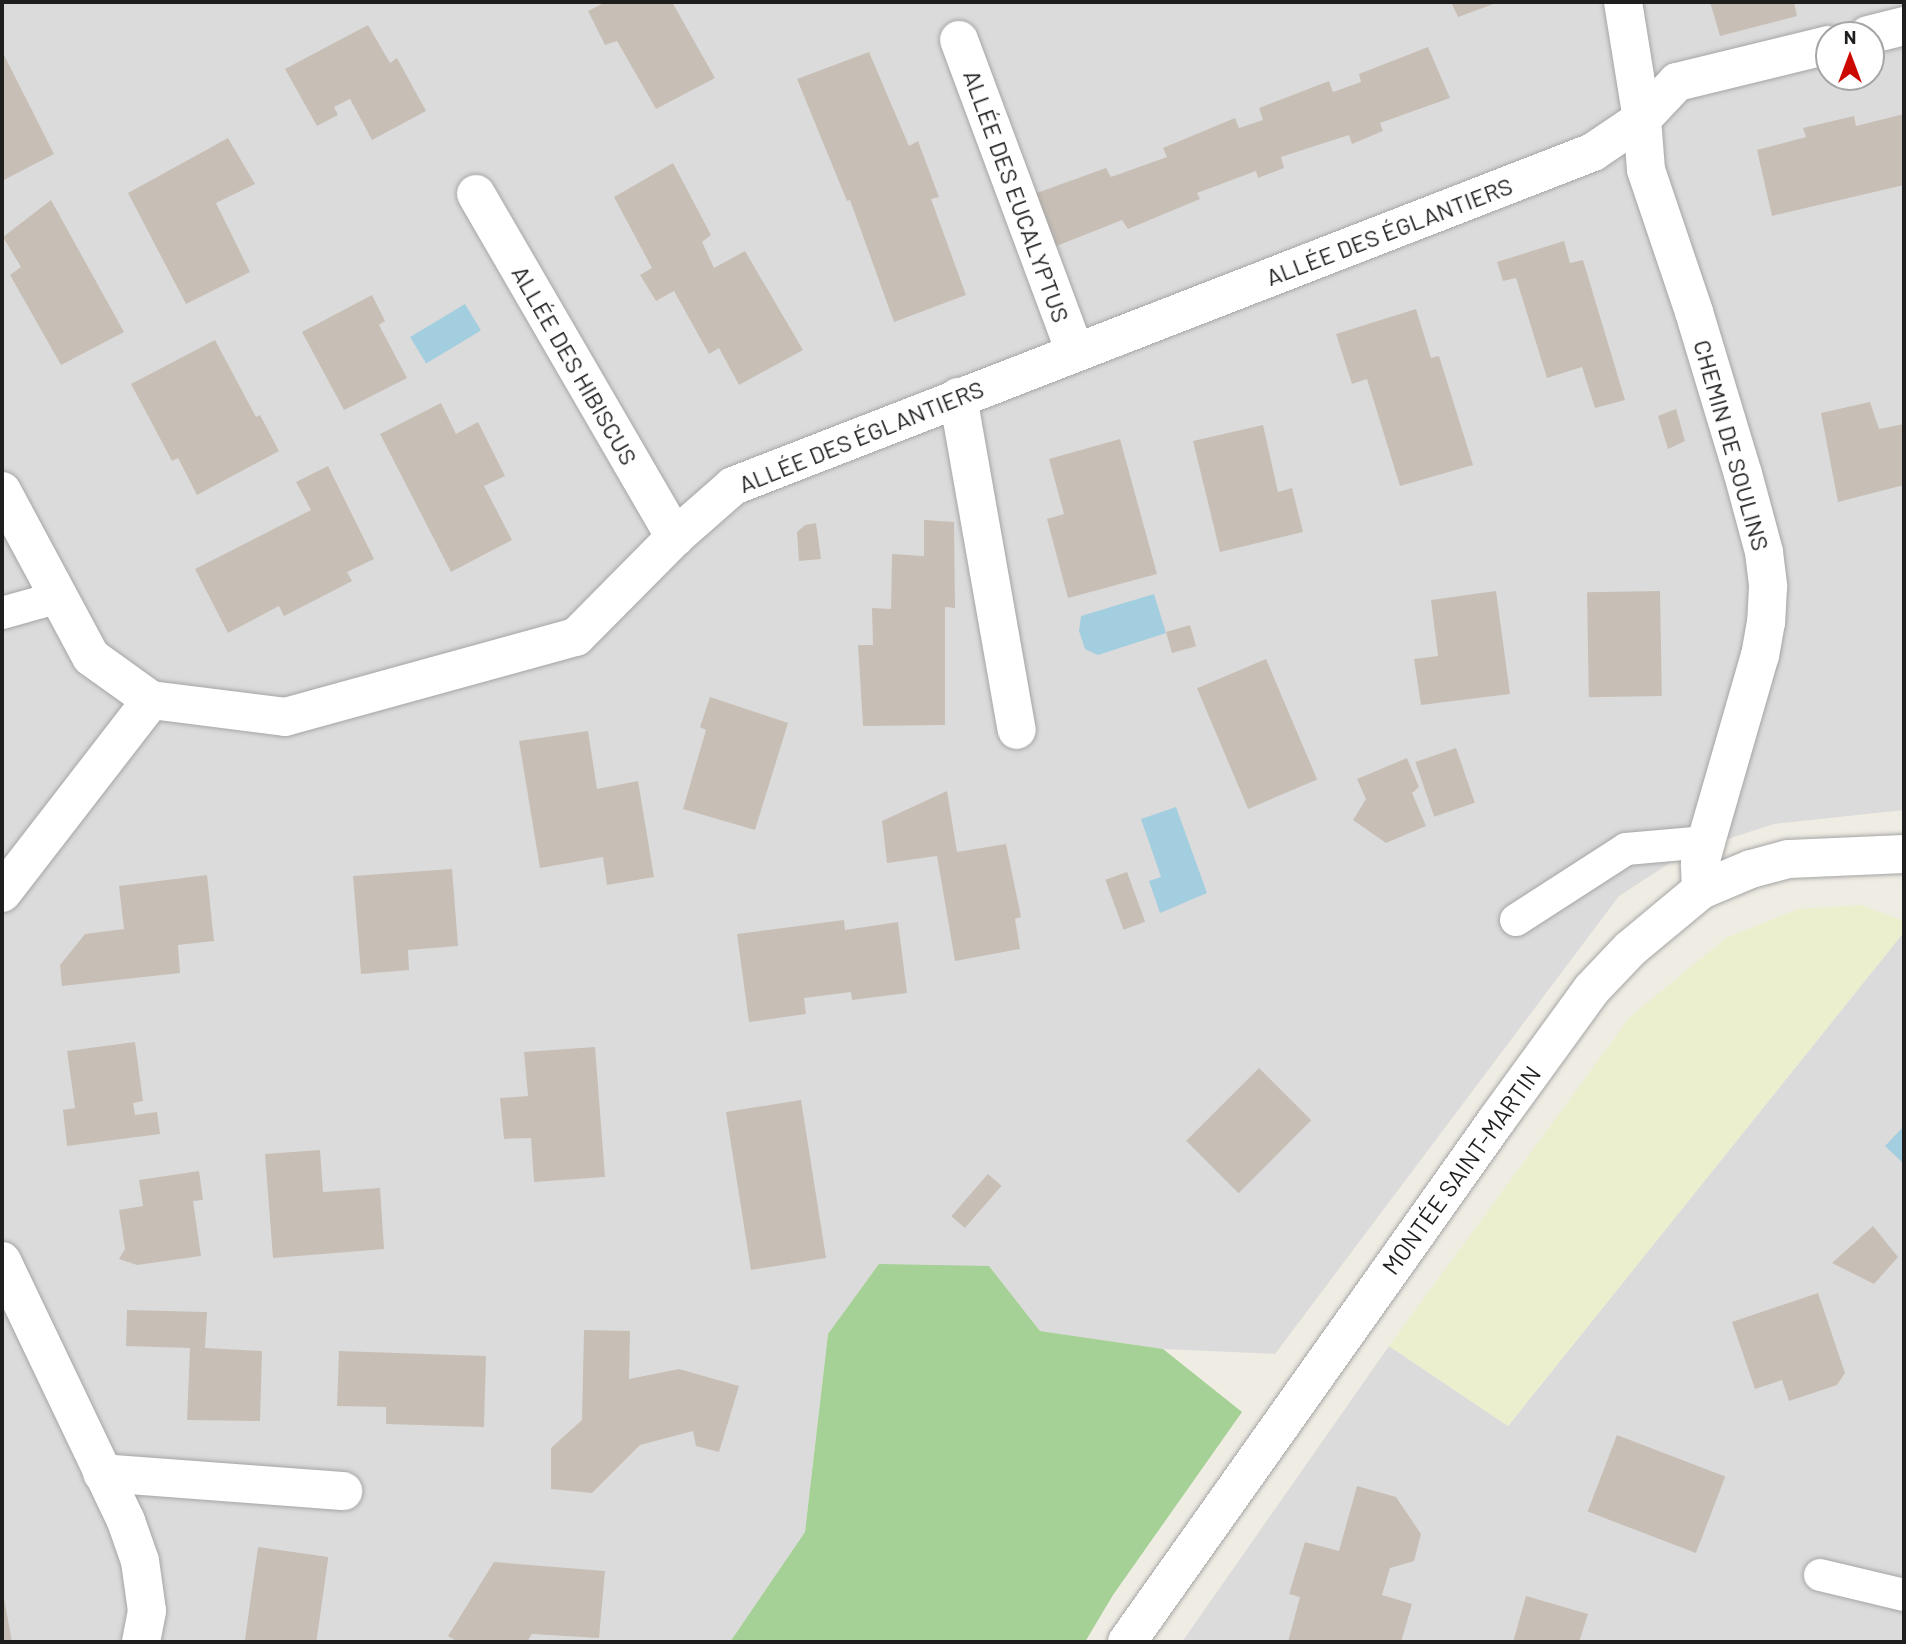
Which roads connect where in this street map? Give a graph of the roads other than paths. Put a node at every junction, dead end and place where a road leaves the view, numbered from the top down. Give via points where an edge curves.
1 (1623, 2) edge
2 (1904, 26) edge
3 (1885, 31) edge
4 (959, 40) dead end
5 (1815, 48) edge
6 (1642, 119) junction
7 (476, 194) dead end
8 (1075, 352) junction
9 (958, 397) junction
10 (2, 491) edge
11 (675, 537) junction
12 (59, 597) junction
13 (2, 614) edge
14 (151, 701) junction
15 (1017, 730) dead end
16 (1706, 842) junction
17 (1904, 854) edge
18 (1701, 890) junction
19 (2, 893) edge
20 (1516, 919) dead end
21 (2, 1261) edge
22 (102, 1473) junction
23 (343, 1491) dead end
24 (1820, 1575) dead end
25 (1904, 1595) edge
26 (141, 1642) edge
27 (1126, 1642) edge

1 - 6 street, CHEMIN DE SOULINS
2 - 3 street
4 - 8 street, ALLÉE DES EUCALYPTUS
5 - 6 street, ALLÉE DES ÉGLANTIERS via 1677,82
6 - 8 street, ALLÉE DES ÉGLANTIERS via 1593,152
6 - 16 street, CHEMIN DE SOULINS via 1646,170 1743,474 1764,552 1768,587 1766,622 1749,702
7 - 11 street, ALLÉE DES HIBISCUS
8 - 9 street, ALLÉE DES ÉGLANTIERS
9 - 11 street, ALLÉE DES ÉGLANTIERS via 733,486
9 - 15 street
10 - 12 street, ALLÉE DES ÉGLANTIERS
11 - 14 street, ALLÉE DES ÉGLANTIERS via 576,637 285,718
12 - 13 lane
12 - 14 street, ALLÉE DES ÉGLANTIERS via 91,657
14 - 19 street
16 - 18 street, CHEMIN DE SOULINS via 1700,865
16 - 20 lane via 1626,849
17 - 18 street, MONTÉE SAINT-MARTIN via 1789,859
18 - 27 street, MONTÉE SAINT-MARTIN via 1630,949 1592,989
21 - 22 street
22 - 23 street
22 - 26 street via 140,1561 147,1611
24 - 25 lane

